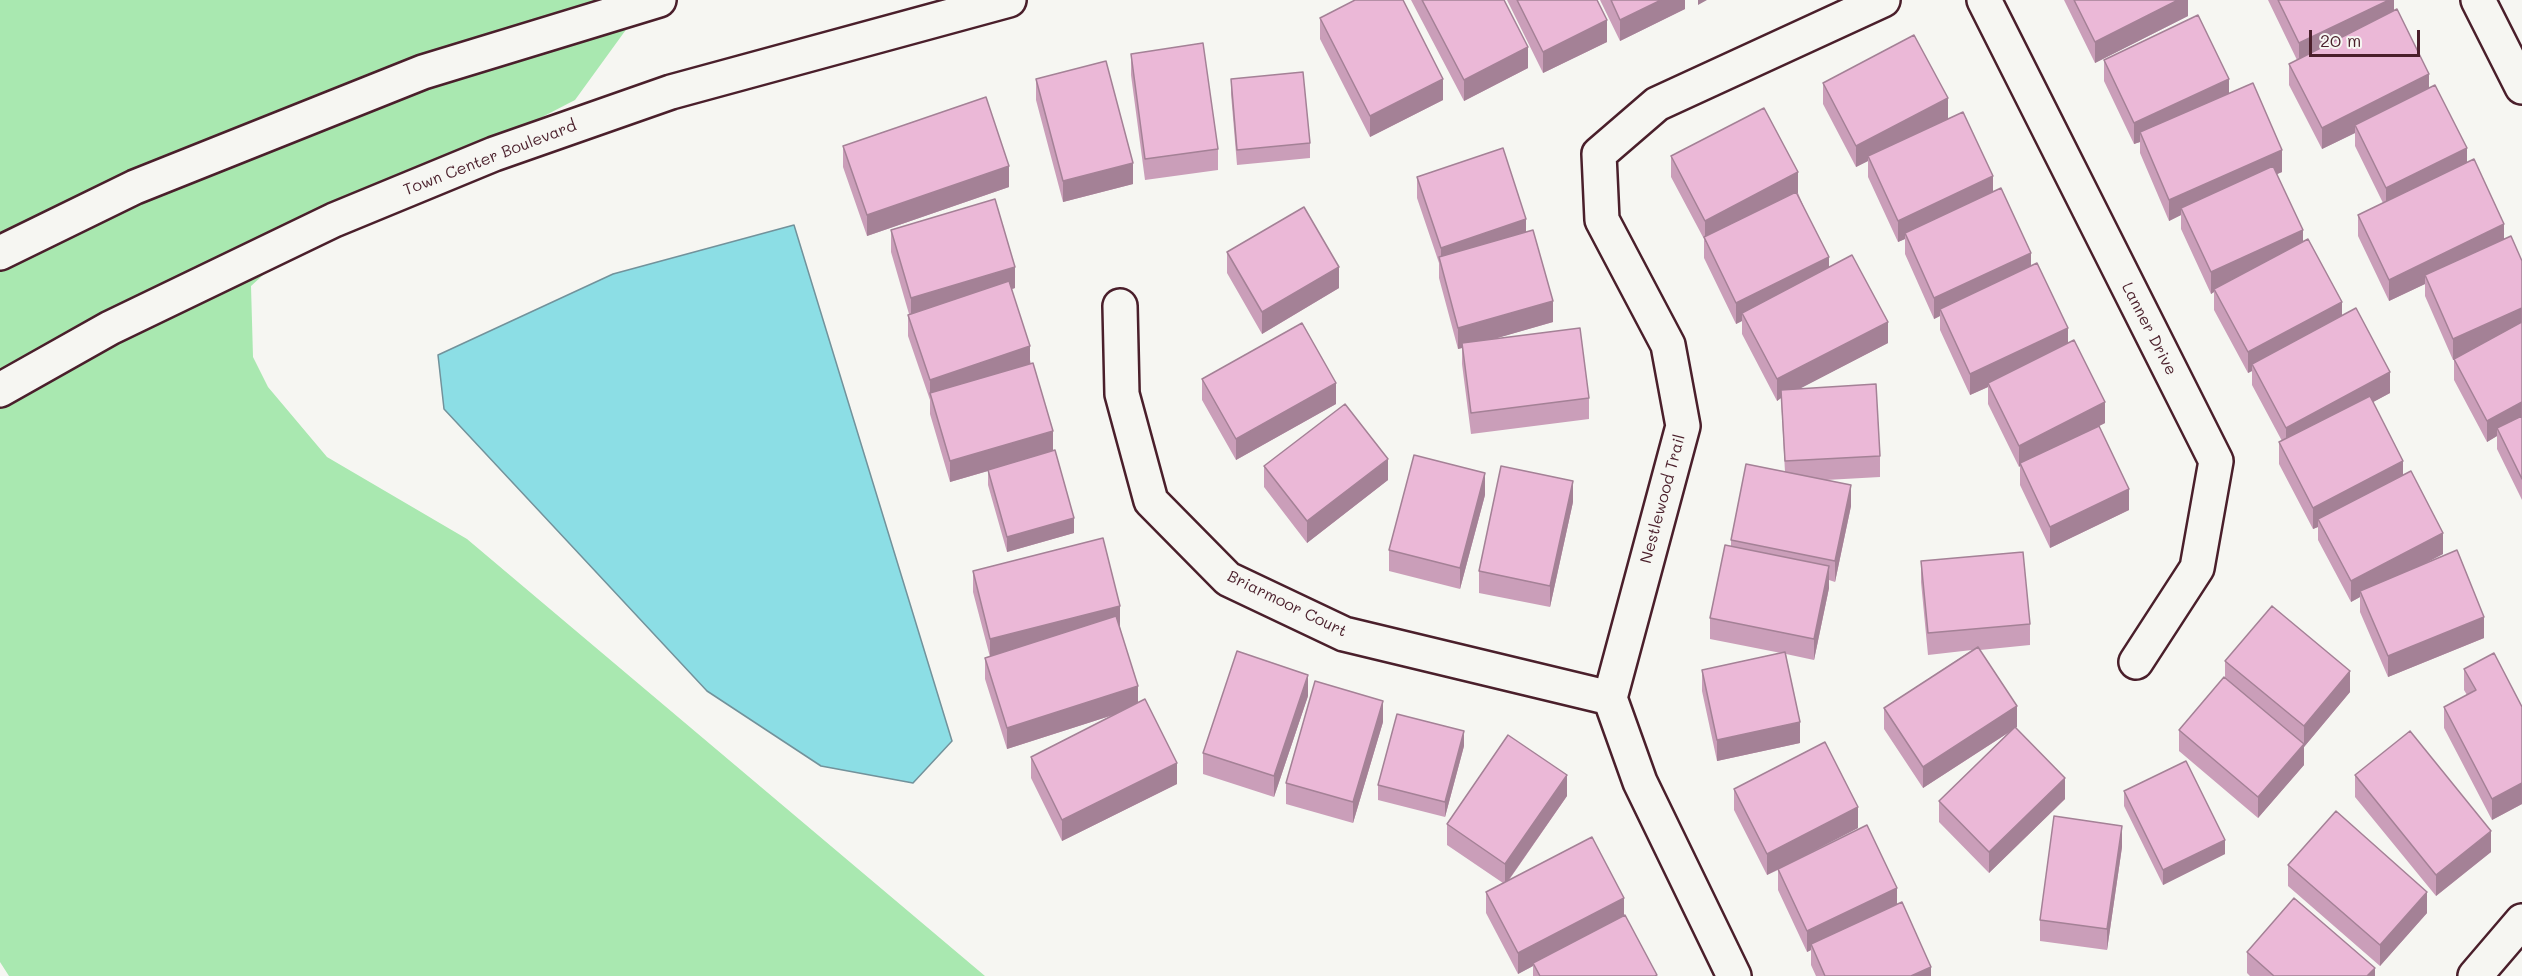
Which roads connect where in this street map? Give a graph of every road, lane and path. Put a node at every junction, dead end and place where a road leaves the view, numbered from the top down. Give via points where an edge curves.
1 (659, 0) edge
2 (1009, 0) edge
3 (1883, 0) edge
4 (1984, 0) edge
5 (2478, 0) edge
6 (2522, 87) edge
7 (0, 253) edge
8 (1120, 306) dead end
9 (0, 390) edge
10 (2136, 662) dead end
11 (1610, 698) junction
12 (2522, 921) edge
13 (1734, 976) edge
14 (2475, 976) edge

1 - 7 street via 423,72 135,187
2 - 9 street, Town Center Boulevard via 671,92 494,154 334,220 110,328
3 - 11 street, Nestlewood Trail via 1657,104 1599,154 1602,220 1668,345 1683,426
4 - 10 street, Lanner Drive via 2216,461 2197,568
5 - 6 street
8 - 11 street, Briarmoor Court via 1122,394 1150,501 1228,579 1344,634
11 - 13 street via 1640,782
12 - 14 street

